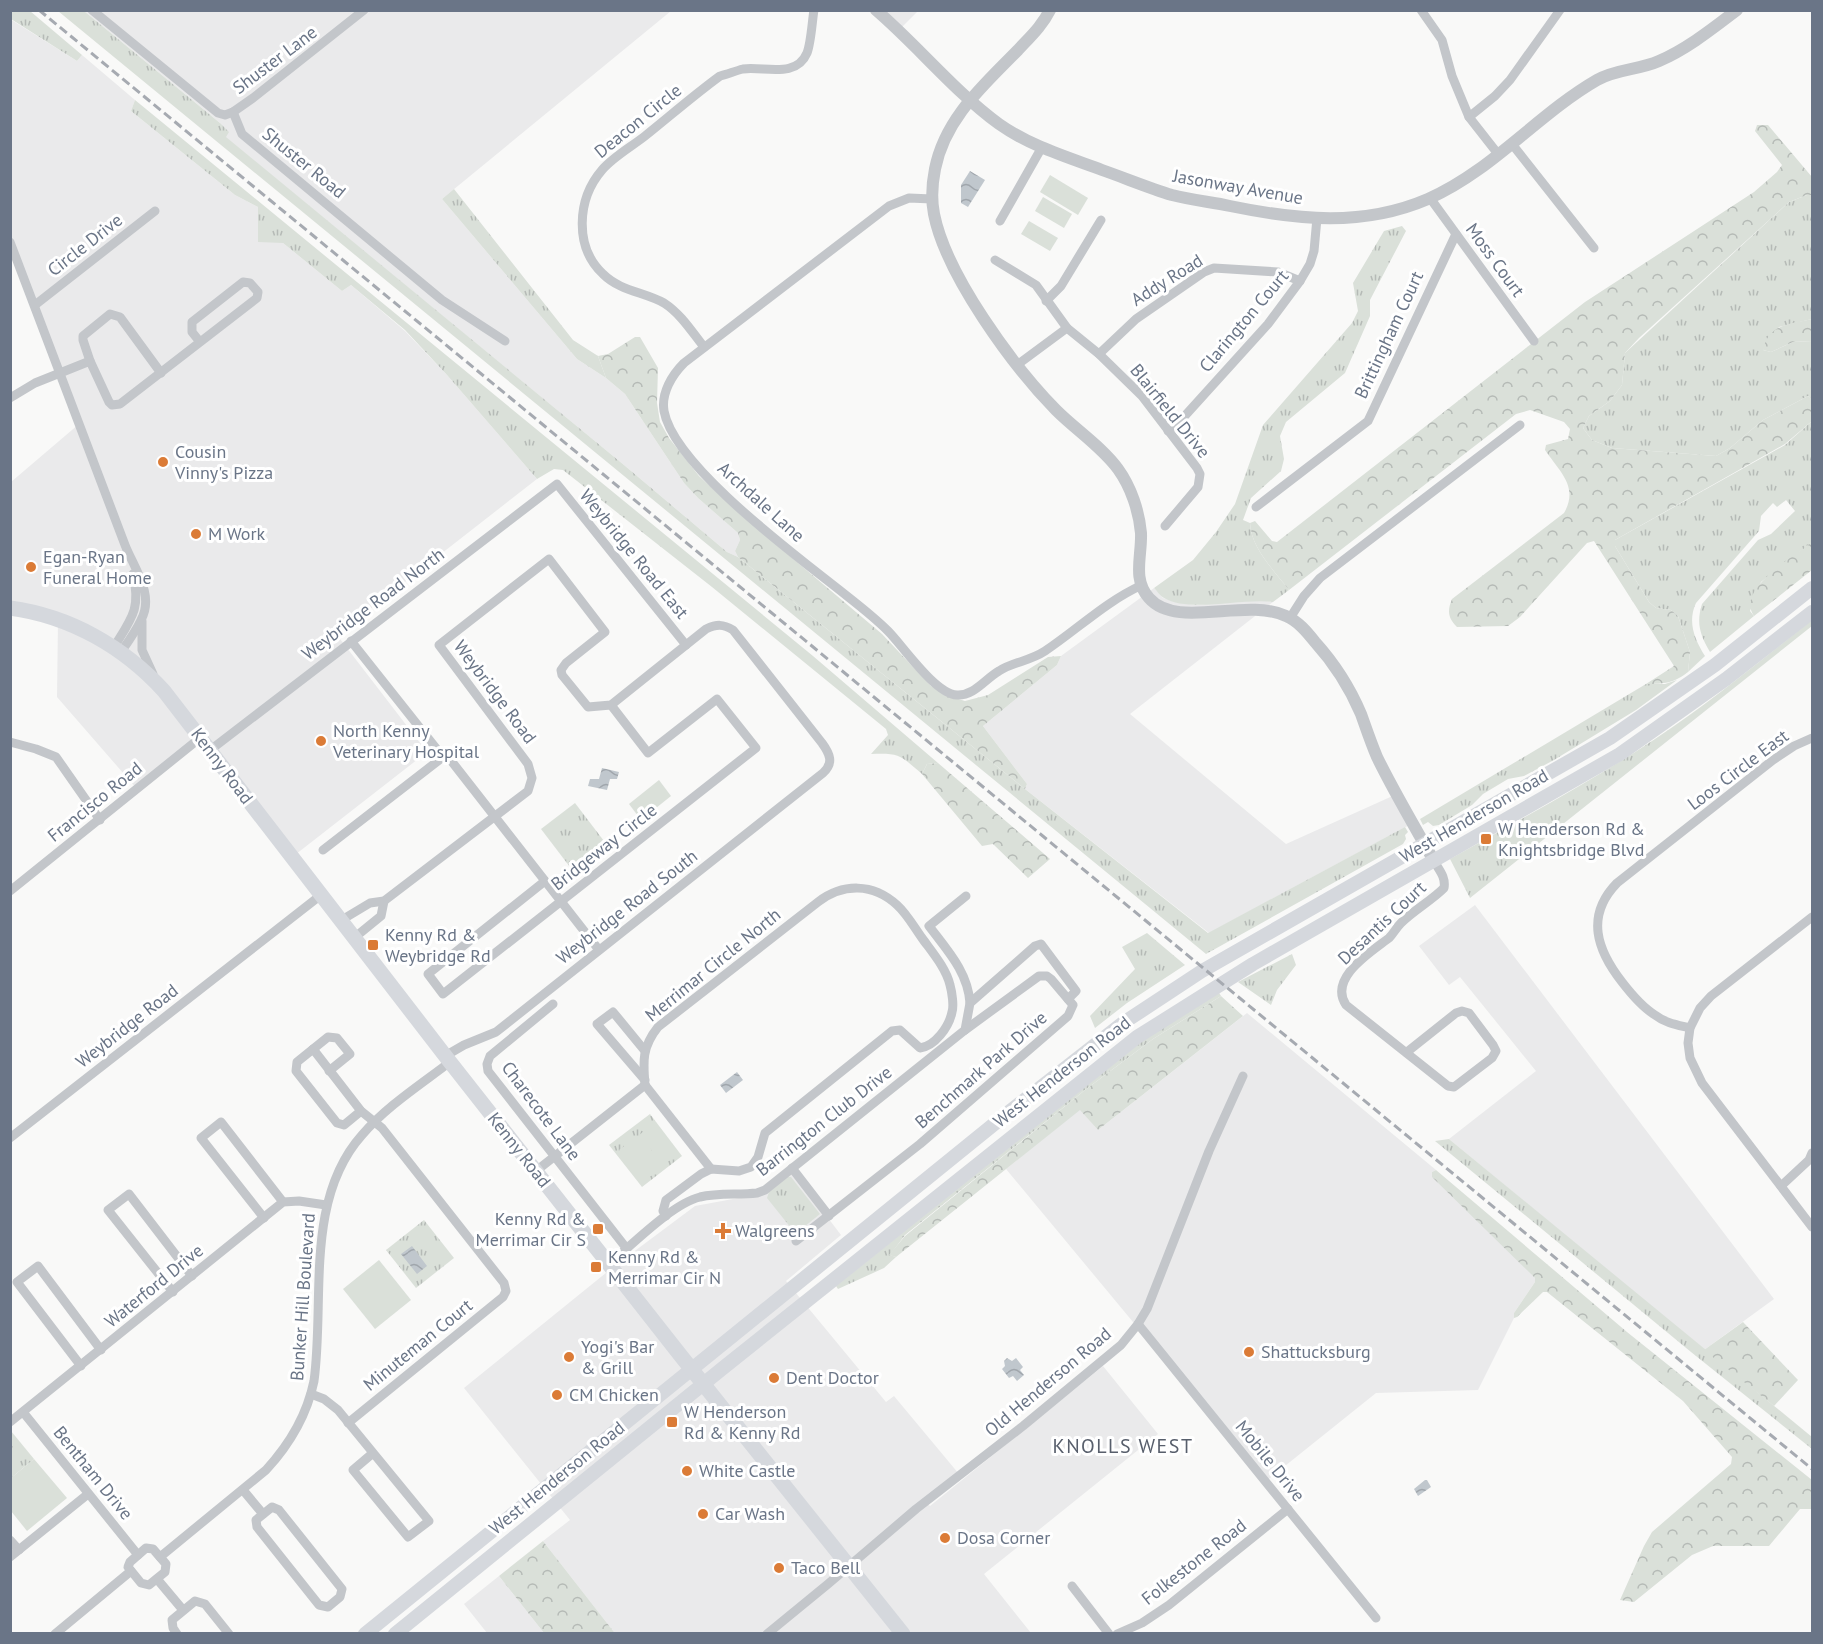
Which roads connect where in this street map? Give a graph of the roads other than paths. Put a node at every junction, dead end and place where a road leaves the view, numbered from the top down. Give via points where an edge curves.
1 (92, 10) edge
2 (364, 10) edge
3 (814, 10) edge
4 (876, 10) edge
5 (1050, 10) edge
6 (1421, 10) edge
7 (1560, 10) edge
8 (1737, 10) edge
9 (970, 99) junction
10 (233, 112) junction
11 (1469, 117) junction
12 (1512, 144) junction
13 (1042, 147) junction
14 (1498, 154) junction
15 (1430, 198) junction
16 (932, 199) junction
17 (155, 211) dead end
18 (1317, 218) junction
19 (1101, 220) dead end
20 (1000, 221) dead end
21 (1456, 234) junction
22 (10, 242) edge
23 (1594, 248) dead end
24 (995, 260) dead end
25 (1300, 281) junction
26 (1046, 301) junction
27 (35, 305) junction
28 (1067, 328) junction
29 (505, 341) dead end
30 (1534, 341) dead end
31 (200, 342) junction
32 (704, 347) junction
33 (1099, 354) junction
34 (90, 361) junction
35 (1017, 365) junction
36 (60, 373) junction
37 (161, 373) junction
38 (10, 398) edge
39 (1520, 425) dead end
40 (1168, 430) junction
41 (557, 484) joint
42 (1256, 507) dead end
43 (1165, 526) dead end
44 (132, 563) junction
45 (1142, 585) junction
46 (1812, 588) edge
47 (10, 608) edge
48 (1812, 612) edge
49 (1290, 618) junction
50 (142, 619) junction
51 (351, 641) junction
52 (686, 645) junction
53 (117, 650) junction
54 (164, 691) junction
55 (610, 705) junction
56 (1812, 738) edge
57 (10, 742) edge
58 (205, 744) junction
59 (443, 757) junction
60 (824, 773) joint
61 (495, 818) junction
62 (100, 820) junction
63 (1425, 844) junction
64 (323, 850) dead end
65 (1434, 861) junction
66 (545, 881) junction
67 (10, 891) edge
68 (321, 896) junction
69 (966, 896) dead end
70 (384, 901) junction
71 (561, 901) junction
72 (1812, 917) edge
73 (340, 921) junction
74 (354, 938) junction
75 (599, 950) junction
76 (1068, 999) junction
77 (970, 1003) junction
78 (553, 1004) dead end
79 (1690, 1028) junction
80 (965, 1030) junction
81 (313, 1049) junction
82 (645, 1051) junction
83 (1407, 1052) junction
84 (448, 1059) junction
85 (329, 1071) junction
86 (1243, 1076) dead end
87 (645, 1083) junction
88 (361, 1111) junction
89 (374, 1122) junction
90 (10, 1138) edge
91 (1812, 1153) edge
92 (555, 1157) junction
93 (792, 1168) junction
94 (711, 1169) junction
95 (536, 1171) junction
96 (1781, 1186) junction
97 (283, 1202) junction
98 (326, 1205) junction
99 (666, 1216) junction
100 (829, 1216) junction
101 (264, 1218) junction
102 (1812, 1227) edge
103 (796, 1241) dead end
104 (627, 1249) junction
105 (609, 1264) junction
106 (192, 1276) junction
107 (172, 1292) junction
108 (1138, 1324) junction
109 (101, 1350) junction
110 (81, 1366) junction
111 (691, 1369) junction
112 (703, 1384) junction
113 (311, 1394) junction
114 (23, 1412) junction
115 (11, 1421) edge
116 (348, 1423) junction
117 (373, 1453) junction
118 (243, 1490) junction
119 (88, 1494) junction
120 (1288, 1509) junction
121 (263, 1514) junction
122 (10, 1540) edge
123 (19, 1550) junction
124 (138, 1555) junction
125 (10, 1557) edge
126 (160, 1557) junction
127 (848, 1566) junction
128 (131, 1570) junction
129 (157, 1579) junction
130 (1072, 1586) dead end
131 (183, 1610) junction
132 (1376, 1618) dead end
133 (66, 1624) junction
134 (55, 1634) edge
135 (74, 1634) edge
136 (177, 1634) edge
137 (229, 1634) edge
138 (365, 1634) edge
139 (395, 1634) edge
140 (767, 1634) edge
141 (903, 1634) edge
142 (1109, 1634) edge
143 (1117, 1634) edge

1 - 10 street via 218,113
2 - 10 street, Shuster Lane
3 - 32 street, Deacon Circle via 808,51 801,61 790,68 744,69 720,76 602,169 588,193 582,232 591,260 614,283 674,310
4 - 9 street, Jasonway Avenue
5 - 9 street via 1033,34
6 - 11 street via 1442,40
7 - 11 street via 1510,80
8 - 12 street, Jasonway Avenue via 1656,62 1600,78
9 - 13 street, Jasonway Avenue via 1000,124
9 - 16 street via 943,143
10 - 29 street, Shuster Road via 242,134 442,300
11 - 14 street
12 - 14 street, Jasonway Avenue
12 - 23 street
13 - 18 street, Jasonway Avenue via 1172,195 1276,215
13 - 20 street
14 - 15 street, Jasonway Avenue via 1466,179
15 - 18 street, Jasonway Avenue via 1362,218
15 - 21 street, Moss Court
16 - 32 street, Archdale Lane via 909,198 889,206
16 - 35 street via 941,238 958,274
17 - 27 street, Circle Drive
18 - 25 street, Clarington Court via 1314,251
19 - 26 street via 1061,286
21 - 30 street, Moss Court
21 - 42 street, Brittingham Court via 1368,421
22 - 27 street, Kenny Road
24 - 26 street, Blairfield Drive via 1036,285
25 - 33 street, Addy Road via 1278,272 1214,268 1137,319
25 - 40 street, Clarington Court via 1268,324
26 - 28 street, Blairfield Drive
27 - 36 street, Kenny Road
28 - 33 street, Blairfield Drive
28 - 35 street
31 - 31 street via 257,298 258,292 250,283 243,282 192,322 192,332
31 - 37 street
32 - 45 street, Archdale Lane via 676,370 667,387 663,408 674,437 712,483 890,632 909,657 946,692 957,695 971,691 1002,669 1044,652 1108,603
33 - 40 street, Blairfield Drive via 1142,396
34 - 36 street
34 - 37 street via 112,405 120,404
34 - 37 street via 83,336 110,314 120,317
35 - 45 street via 1055,409 1110,459 1128,486 1141,534 1138,572
36 - 38 street
36 - 44 street, Kenny Road
39 - 49 street via 1320,578
40 - 43 street, Blairfield Drive via 1197,468 1200,480
41 - 51 street, Weybridge Road North
41 - 52 street, Weybridge Road East
44 - 50 street, Kenny Road via 146,599
44 - 53 street, Kenny Road via 137,602
45 - 49 street via 1155,604 1173,612 1257,608
46 - 63 main road, West Henderson Road via 1715,664 1610,738
47 - 53 main road via 63,622
48 - 65 main road, West Henderson Road via 1620,754
49 - 63 street via 1311,637 1340,674 1377,757
50 - 53 street, Kenny Road
50 - 54 street, Kenny Road via 142,650
51 - 58 street, Weybridge Road North
51 - 59 street
52 - 55 street, Weybridge Road East
52 - 60 street, Weybridge Road East via 715,625 733,630 828,751 831,760
53 - 54 main road, Kenny Road
54 - 58 main road, Kenny Road
55 - 61 street, Weybridge Road via 588,707 562,675 566,663 605,632 549,559 439,645 528,764 532,778 528,791
55 - 71 street, Bridgeway Circle via 648,753 717,699 756,748
56 - 79 street, Loos Circle East via 1783,753 1608,892 1598,916 1599,944 1606,961 1656,1017
57 - 62 street via 56,757
58 - 62 street, Francisco Road
58 - 68 main road, Kenny Road
59 - 61 street via 449,758
59 - 64 street
60 - 75 street, Weybridge Road South
61 - 66 street
61 - 70 street, Weybridge Road
62 - 67 street, Francisco Road
63 - 65 street
63 - 111 main road, West Henderson Road via 1202,971 1123,1023
65 - 83 street, Desantis Court via 1445,882 1444,888 1360,961 1340,992 1346,1005
65 - 112 main road, West Henderson Road via 1253,964 1137,1037
66 - 71 street
66 - 71 street, Bridgeway Circle via 428,974 443,994
68 - 73 main road, Kenny Road
68 - 90 street, Weybridge Road
69 - 77 street via 929,926 963,972
70 - 73 street, Weybridge Road via 370,903
70 - 74 street, Weybridge Road via 381,916
71 - 75 street
72 - 79 street via 1711,996
73 - 74 main road, Kenny Road
74 - 84 main road, Kenny Road
75 - 84 street, Weybridge Road South via 496,1032 464,1045
76 - 77 street via 1076,991 1041,944
76 - 80 street, Benchmark Park Drive via 1051,979 1039,976
76 - 100 street, Benchmark Park Drive via 1072,1005 1068,1016 920,1144
77 - 80 street
78 - 92 street, Charecote Lane via 490,1056 487,1064 488,1071
79 - 96 street via 1690,1058 1702,1083
80 - 93 street, Barrington Club Drive
81 - 85 street
81 - 85 street via 328,1037 337,1038 350,1054
81 - 88 street via 297,1062 296,1071 337,1123 344,1125
82 - 87 street, Merrimar Circle North
82 - 87 street via 613,1011 597,1024
82 - 94 street, Merrimar Circle North via 648,1039 658,1027 823,898 840,890 864,887 888,898 938,960 950,984 952,1011 946,1028 934,1041 923,1048 916,1047 900,1030 892,1031 765,1133 751,1167 739,1171
83 - 83 street, Desantis Court via 1454,1087 1496,1051 1468,1013 1462,1011
84 - 89 street, Bunker Hill Boulevard
84 - 95 main road, Kenny Road
85 - 88 street
86 - 108 street, Old Henderson Road
87 - 92 street
87 - 94 street
88 - 89 street
89 - 98 street, Bunker Hill Boulevard via 351,1148
89 - 116 street, Minuteman Court via 506,1290 503,1298
91 - 96 street
92 - 95 street
92 - 104 street, Charecote Lane
93 - 99 street, Barrington Club Drive via 765,1190 698,1198
93 - 100 street
94 - 99 street via 666,1200
95 - 105 main road, Kenny Road
96 - 102 street
97 - 98 street
97 - 101 street, Waterford Drive
97 - 101 street via 221,1122 201,1138
98 - 113 street, Bunker Hill Boulevard
99 - 104 street, Barrington Club Drive
100 - 103 street, Benchmark Park Drive
101 - 106 street, Waterford Drive
104 - 105 street, Barrington Club Drive
105 - 111 main road, Kenny Road
106 - 107 street, Waterford Drive
106 - 107 street via 129,1194 108,1210
107 - 109 street, Waterford Drive
108 - 120 street, Mobile Drive
108 - 127 street, Old Henderson Road via 1121,1345
109 - 110 street, Waterford Drive
109 - 110 street via 38,1266 17,1282
110 - 114 street, Waterford Drive
111 - 112 main road, Kenny Road
111 - 138 main road, West Henderson Road
112 - 127 main road, Kenny Road
112 - 139 main road, West Henderson Road
113 - 116 street via 331,1404
113 - 118 street, Bunker Hill Boulevard via 300,1423 278,1456
114 - 115 street, Waterford Drive
114 - 119 street, Bentham Drive
116 - 117 street
117 - 117 street via 353,1470 408,1537 429,1521
118 - 121 street
118 - 126 street, Bunker Hill Boulevard
119 - 123 street
119 - 124 street, Bentham Drive
120 - 132 street, Mobile Drive
120 - 143 street, Folkestone Road via 1169,1605
121 - 121 street via 256,1520 257,1527 319,1605 328,1607 340,1597 342,1589 279,1510 272,1507
122 - 123 street
123 - 125 street
124 - 126 street via 146,1548
124 - 128 street via 130,1562
126 - 129 street via 166,1564 165,1572
127 - 140 street, Old Henderson Road
127 - 141 main road, Kenny Road
128 - 129 street via 141,1583 149,1585
128 - 133 street
129 - 131 street
130 - 142 street
131 - 136 street via 172,1620
131 - 137 street via 195,1601 205,1604
133 - 134 street
133 - 135 street

